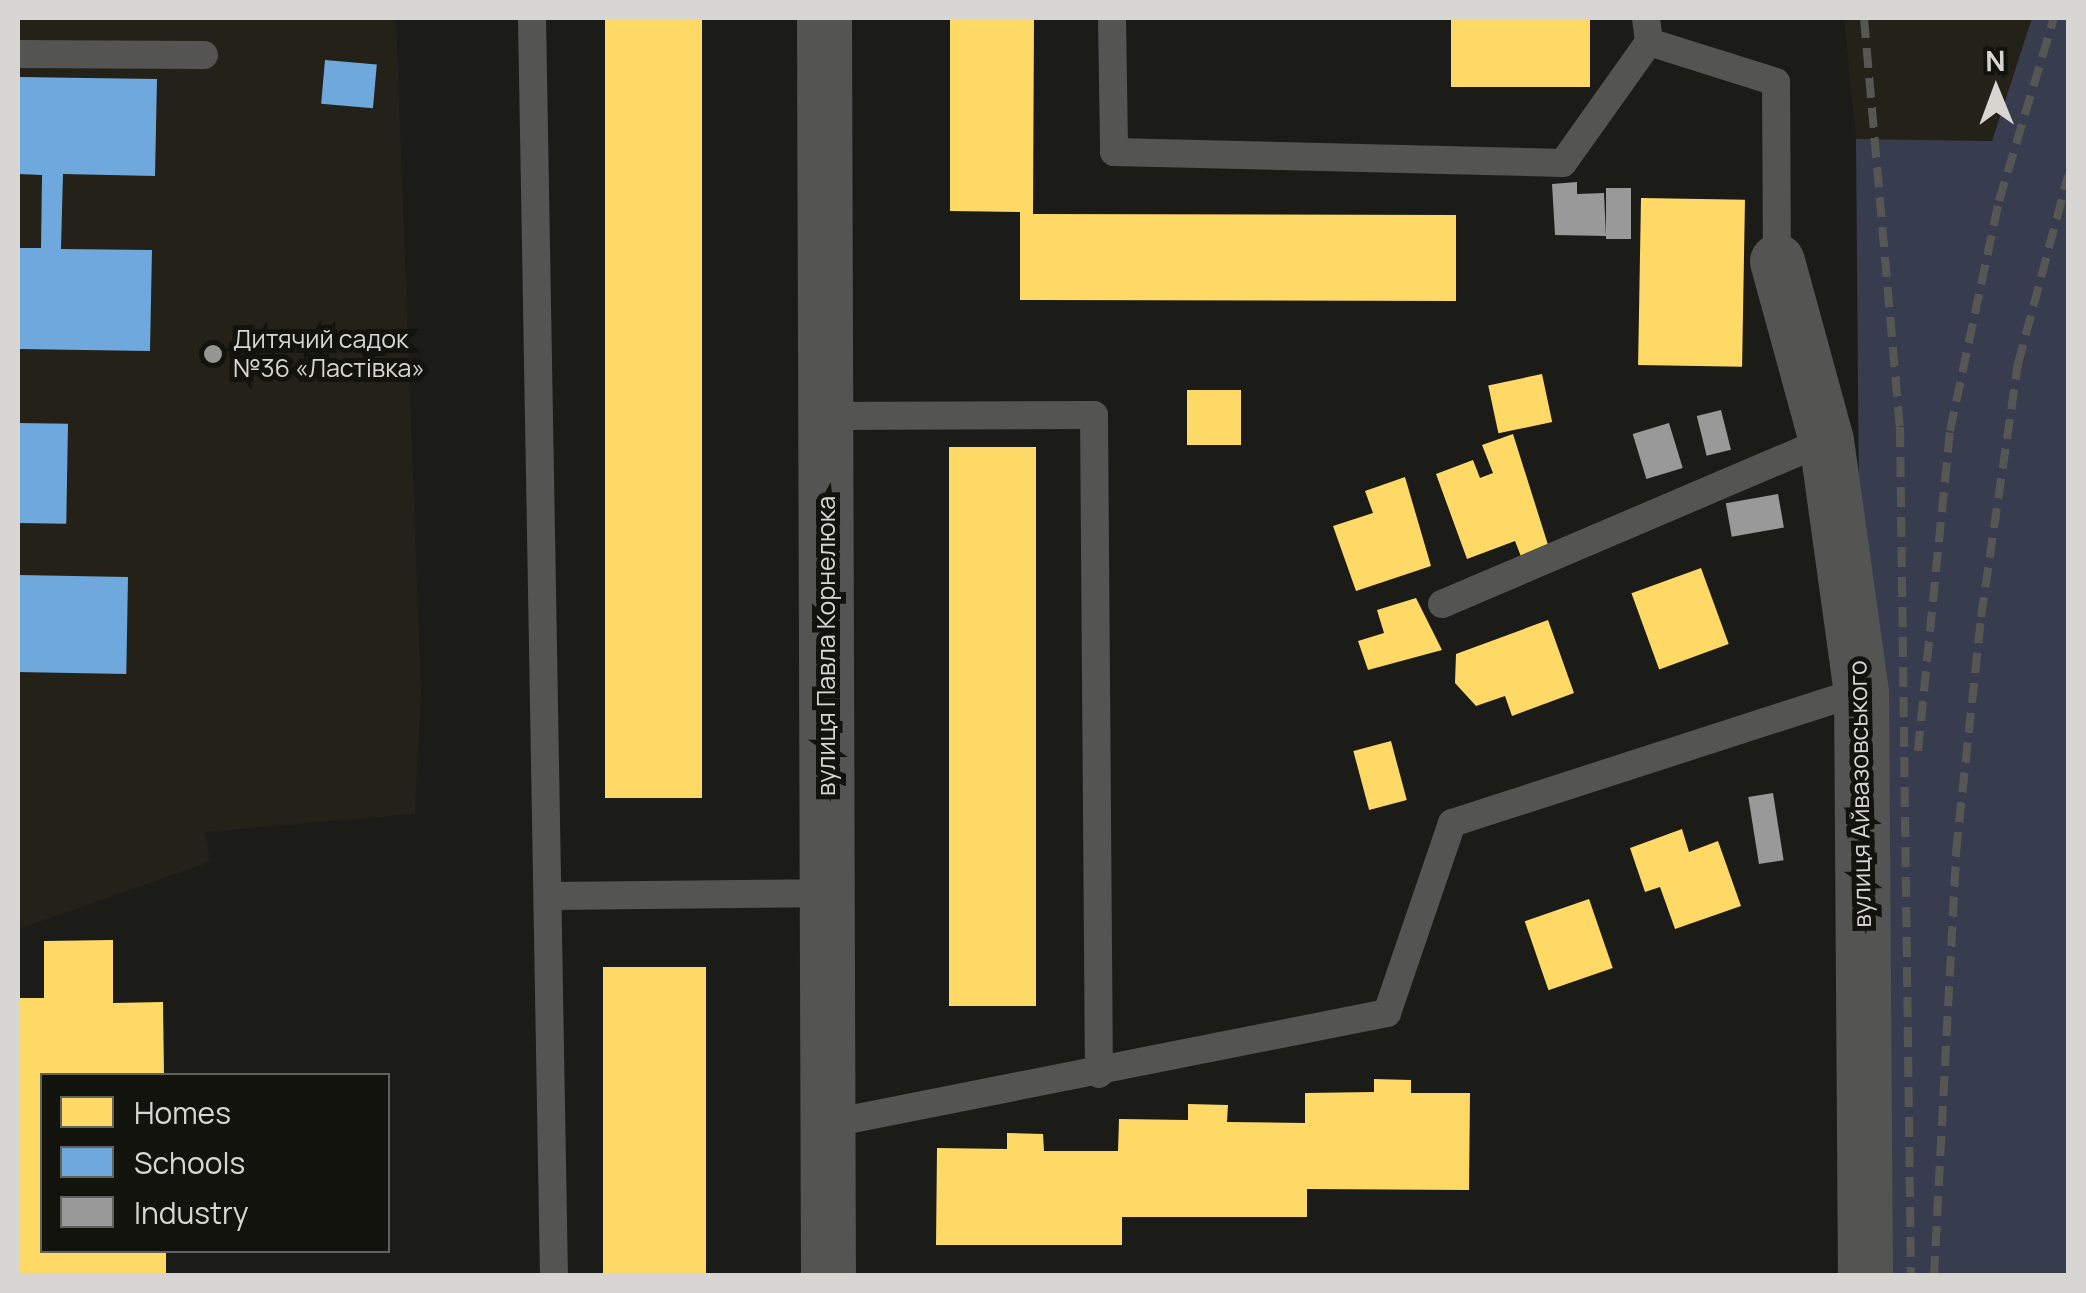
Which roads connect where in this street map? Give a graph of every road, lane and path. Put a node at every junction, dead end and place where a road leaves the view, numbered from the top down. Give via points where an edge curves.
1 (532, 18) edge
2 (824, 18) edge
3 (1112, 18) edge
4 (1648, 30) edge
5 (18, 54) edge
6 (204, 55) dead end
7 (1778, 262) joint
8 (826, 416) junction
9 (1826, 440) junction
10 (1442, 604) dead end
11 (1861, 691) junction
12 (826, 893) junction
13 (552, 896) junction
14 (1099, 1074) junction
15 (828, 1124) junction
16 (554, 1276) edge
17 (828, 1276) edge
18 (1865, 1276) edge

1 - 13 lane
2 - 8 street, вулиця Павла Корнелюка
3 - 4 lane via 1114,152 1563,163
4 - 7 lane via 1776,82
5 - 6 lane
7 - 9 street, вулиця Айвазовського
8 - 12 street, вулиця Павла Корнелюка
8 - 14 lane via 1094,415
9 - 10 lane
9 - 11 street, вулиця Айвазовського
11 - 14 lane via 1452,822 1388,1013
11 - 18 street, вулиця Айвазовського
12 - 13 lane
12 - 15 street, вулиця Павла Корнелюка
13 - 16 lane
14 - 15 lane
15 - 17 street, вулиця Павла Корнелюка

